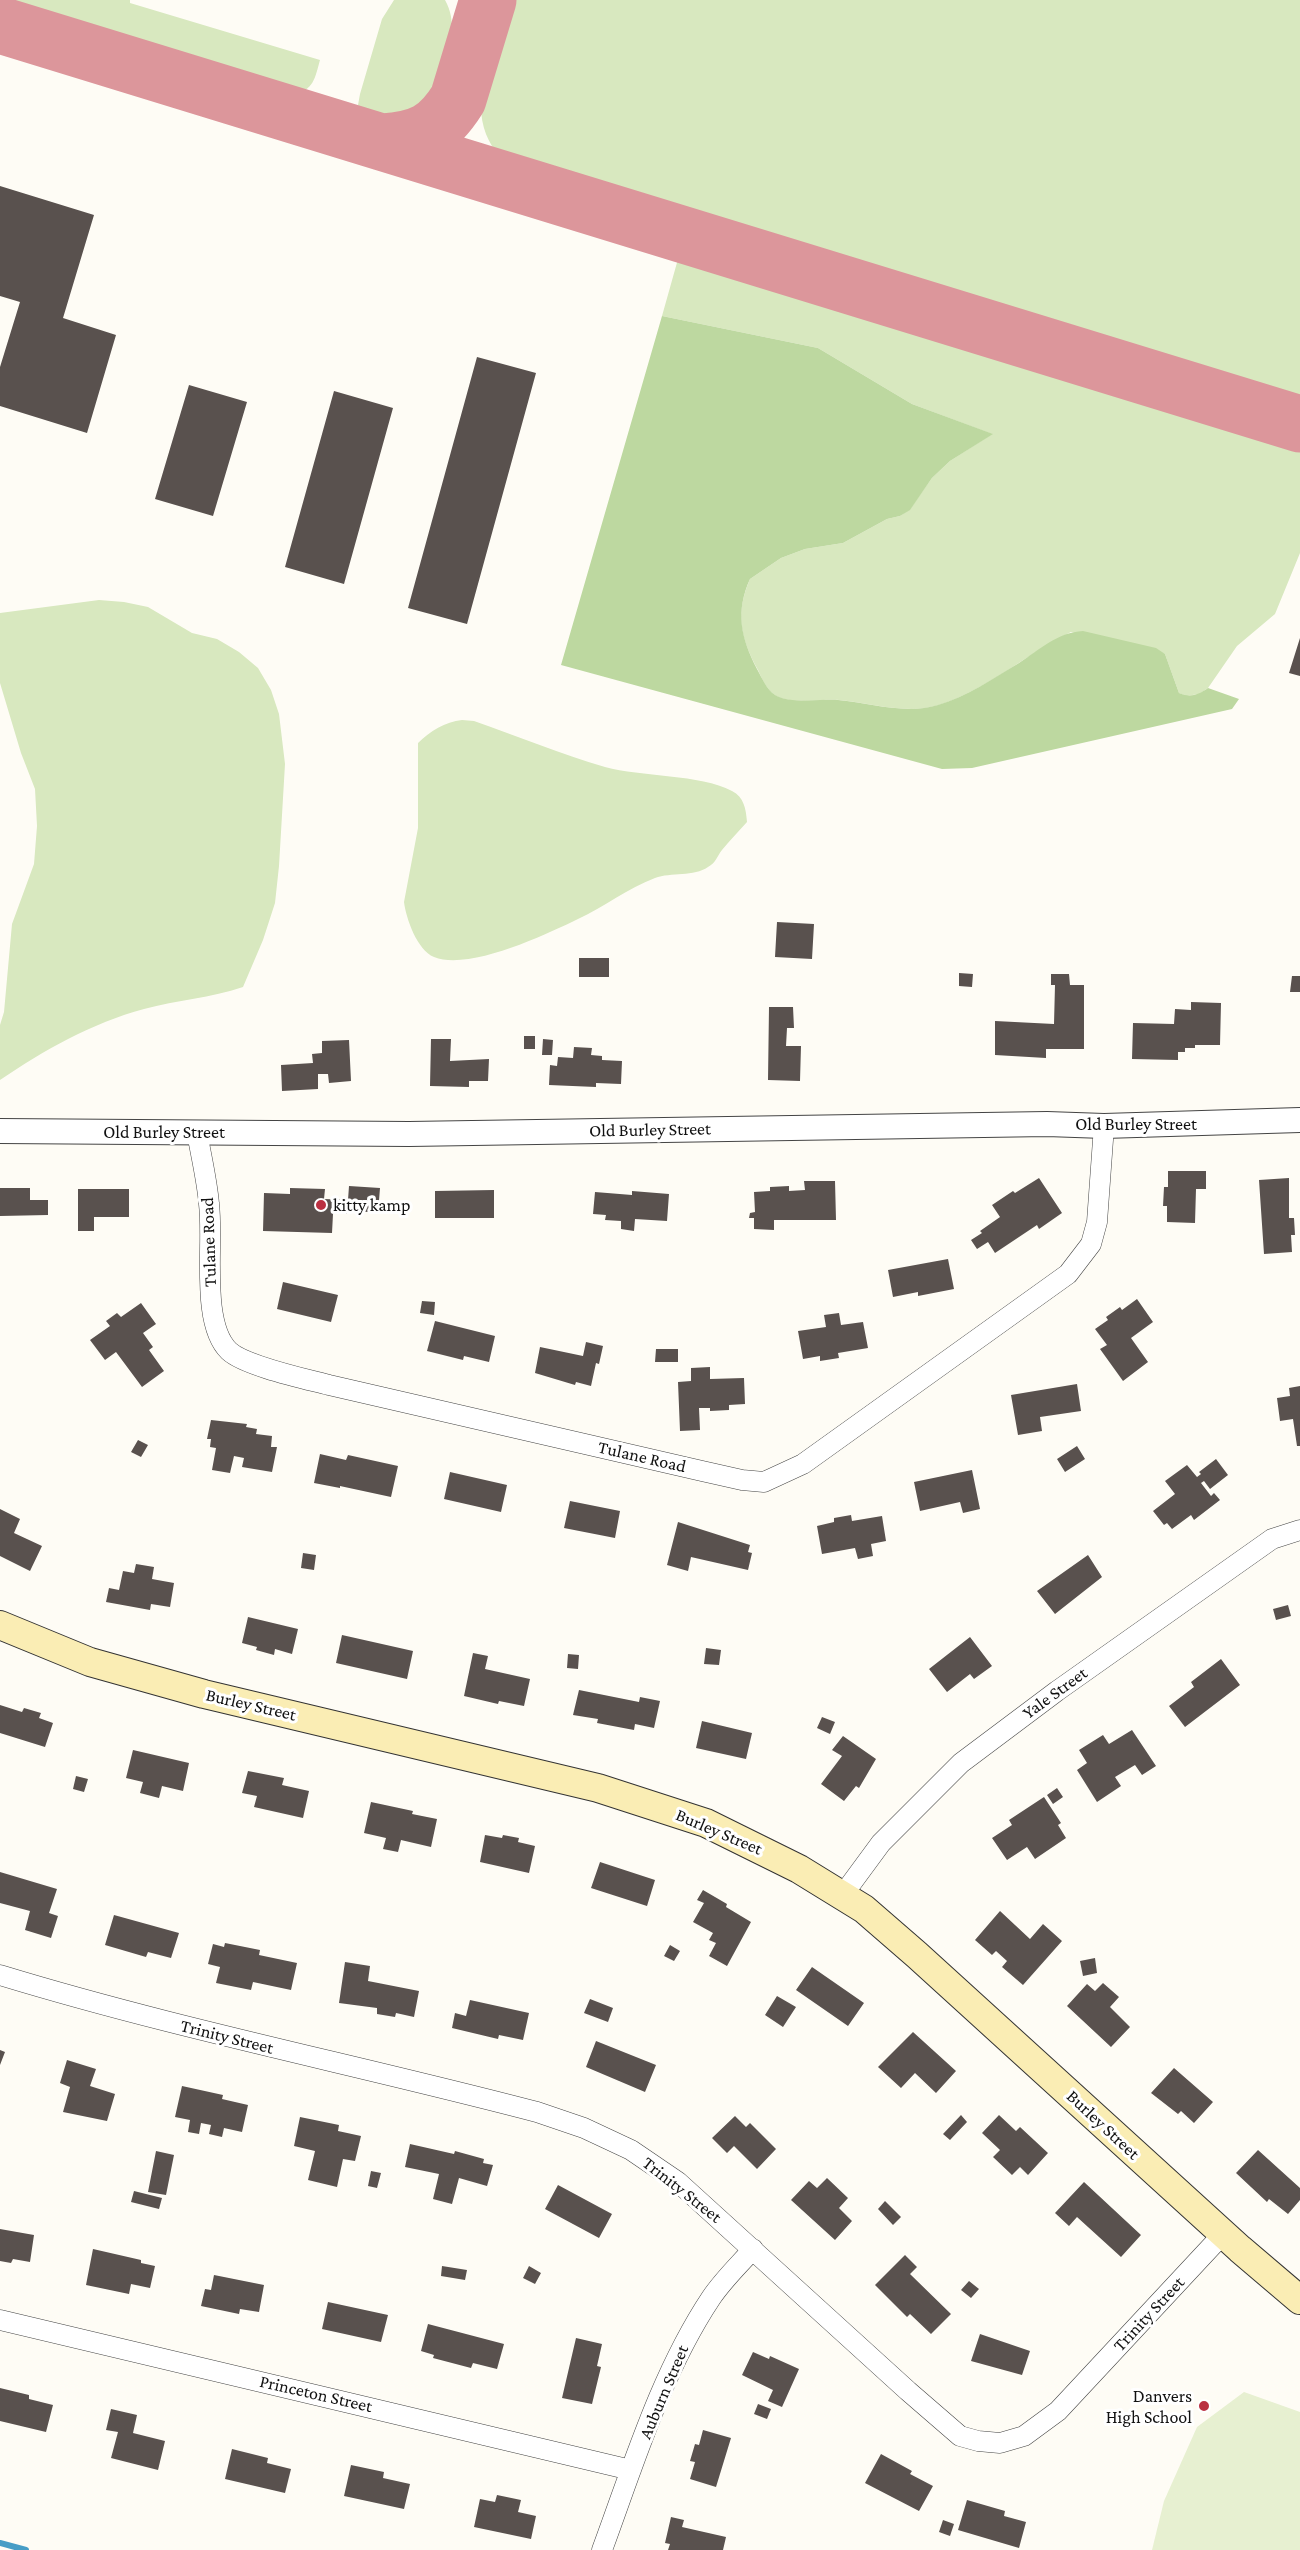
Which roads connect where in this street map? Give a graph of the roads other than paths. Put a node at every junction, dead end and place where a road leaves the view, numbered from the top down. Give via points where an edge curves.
1 (1300, 1120) edge
2 (1104, 1126) junction
3 (0, 1131) edge
4 (197, 1132) junction
5 (1300, 1530) edge
6 (0, 1625) edge
7 (842, 1896) junction
8 (0, 1975) edge
9 (1223, 2234) junction
10 (753, 2249) junction
11 (1300, 2300) edge
12 (0, 2320) edge
13 (632, 2470) junction
14 (602, 2550) edge

1 - 2 street, Old Burley Street
2 - 4 street, Old Burley Street via 409,1134
2 - 4 street, Tulane Road via 1097,1222 1091,1244 1068,1274 803,1464 764,1482 329,1385 277,1371 230,1352 218,1334 211,1308 210,1205
3 - 4 street, Old Burley Street
5 - 7 street, Yale Street via 1272,1539 961,1763 881,1843
6 - 7 main road, Burley Street via 90,1662 193,1691 598,1788 706,1823 799,1869
7 - 9 main road, Burley Street via 917,1955
8 - 10 street, Trinity Street via 183,2026 526,2109 584,2128 631,2150 678,2182
9 - 10 street, Trinity Street via 1058,2411 1024,2436 1000,2443 960,2436
9 - 11 main road, Burley Street
10 - 13 street, Auburn Street via 713,2295 690,2332
12 - 13 street, Princeton Street
13 - 14 street, Auburn Street

